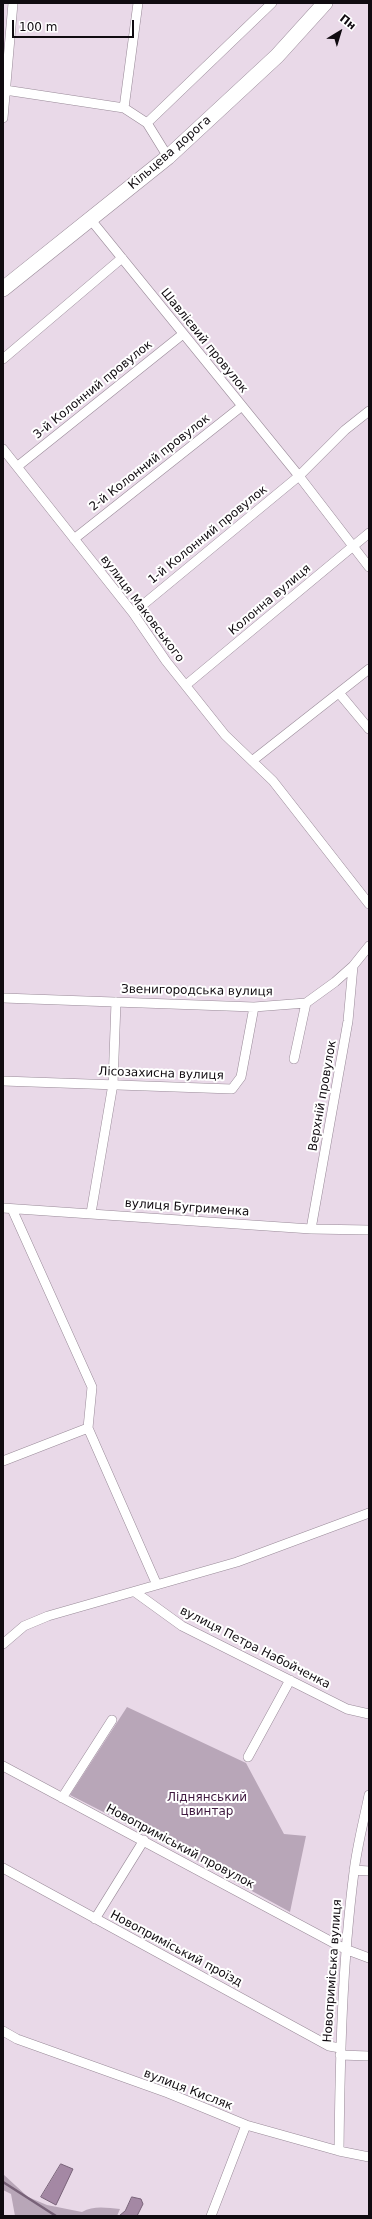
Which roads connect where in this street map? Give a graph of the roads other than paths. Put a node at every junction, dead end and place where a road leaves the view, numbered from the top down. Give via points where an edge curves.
1 (13, 3) edge
2 (138, 3) edge
3 (272, 3) edge
4 (325, 3) edge
5 (5, 90) junction
6 (124, 108) junction
7 (3, 118) edge
8 (147, 123) junction
9 (168, 157) junction
10 (91, 220) junction
11 (122, 258) junction
12 (3, 289) edge
13 (183, 334) junction
14 (3, 359) edge
15 (242, 406) junction
16 (369, 411) edge
17 (3, 448) edge
18 (18, 466) junction
19 (299, 476) junction
20 (369, 533) edge
21 (74, 539) junction
22 (353, 546) junction
23 (369, 567) edge
24 (133, 613) junction
25 (369, 669) edge
26 (186, 685) junction
27 (339, 693) junction
28 (369, 729) edge
29 (252, 761) junction
30 (369, 904) edge
31 (369, 946) edge
32 (352, 966) junction
33 (3, 998) edge
34 (116, 1002) junction
35 (306, 1003) junction
36 (254, 1007) junction
37 (294, 1059) dead end
38 (3, 1081) edge
39 (113, 1084) junction
40 (8, 1208) edge
41 (91, 1213) junction
42 (311, 1229) junction
43 (369, 1230) edge
44 (88, 1428) junction
45 (3, 1461) edge
46 (369, 1513) edge
47 (157, 1585) junction
48 (135, 1592) junction
49 (3, 1644) edge
50 (290, 1680) junction
51 (369, 1714) edge
52 (112, 1720) dead end
53 (248, 1757) dead end
54 (3, 1766) edge
55 (369, 1795) edge
56 (62, 1798) junction
57 (144, 1840) junction
58 (3, 1868) edge
59 (354, 1870) junction
60 (369, 1871) edge
61 (95, 1919) junction
62 (345, 1949) junction
63 (369, 1958) edge
64 (3, 2031) edge
65 (340, 2052) junction
66 (369, 2056) edge
67 (246, 2125) junction
68 (339, 2151) junction
69 (369, 2157) edge
70 (211, 2216) edge

1 - 5 street
2 - 6 street
3 - 8 street
4 - 9 highway, Кільцева дорога via 277,56
5 - 6 street
5 - 7 street
6 - 8 street
8 - 9 street
9 - 10 highway, Кільцева дорога
10 - 11 street, Шавлієвий провулок
10 - 12 highway, Кільцева дорога
11 - 13 street, Шавлієвий провулок
11 - 14 street
13 - 15 street, Шавлієвий провулок
13 - 18 street, 3-й Колонний провулок
15 - 19 street, Шавлієвий провулок
15 - 21 street, 2-й Колонний провулок
16 - 19 street via 345,430
17 - 18 street, вулиця Маковського
18 - 21 street, вулиця Маковського
19 - 22 street, Шавлієвий провулок
19 - 24 street, 1-й Колонний провулок
20 - 22 street, Колонна вулиця
21 - 24 street, вулиця Маковського
22 - 23 street, Шавлієвий провулок
22 - 26 street, Колонна вулиця
24 - 26 street, вулиця Маковського
25 - 27 street
26 - 29 street, вулиця Маковського via 225,735
27 - 28 street
27 - 29 street
29 - 30 street, вулиця Маковського via 273,781
31 - 32 street
32 - 35 street
32 - 42 street, Верхній провулок via 348,1021
33 - 34 street, Звенигородська вулиця
34 - 36 street, Звенигородська вулиця
34 - 39 street
35 - 36 street, Звенигородська вулиця
35 - 37 street
36 - 39 street, Лісозахисна вулиця via 240,1078 232,1088
38 - 39 street, Лісозахисна вулиця
39 - 41 street
40 - 41 street, вулиця Бугрименка
40 - 44 street via 92,1387
41 - 42 street, вулиця Бугрименка
42 - 43 street, вулиця Бугрименка
44 - 45 street
44 - 47 street
46 - 47 street via 236,1562
47 - 48 street
48 - 49 street via 48,1616 24,1626
48 - 50 street, вулиця Петра Набойченка via 182,1626
50 - 51 street, вулиця Петра Набойченка via 347,1709
50 - 53 street
52 - 56 street
54 - 56 street, Новоприміський провулок
55 - 59 street, Новоприміська вулиця
56 - 57 street, Новоприміський провулок
57 - 61 street
57 - 62 street, Новоприміський провулок
58 - 61 street, Новоприміський проїзд
59 - 60 street
59 - 62 street, Новоприміська вулиця
61 - 65 street, Новоприміський проїзд
62 - 63 street, Новоприміський провулок
62 - 65 street, Новоприміська вулиця
64 - 67 street, вулиця Кисляк
65 - 66 street, Новоприміський проїзд
65 - 68 street, Новоприміська вулиця
67 - 68 street, вулиця Кисляк
67 - 70 street
68 - 69 street, вулиця Кисляк

